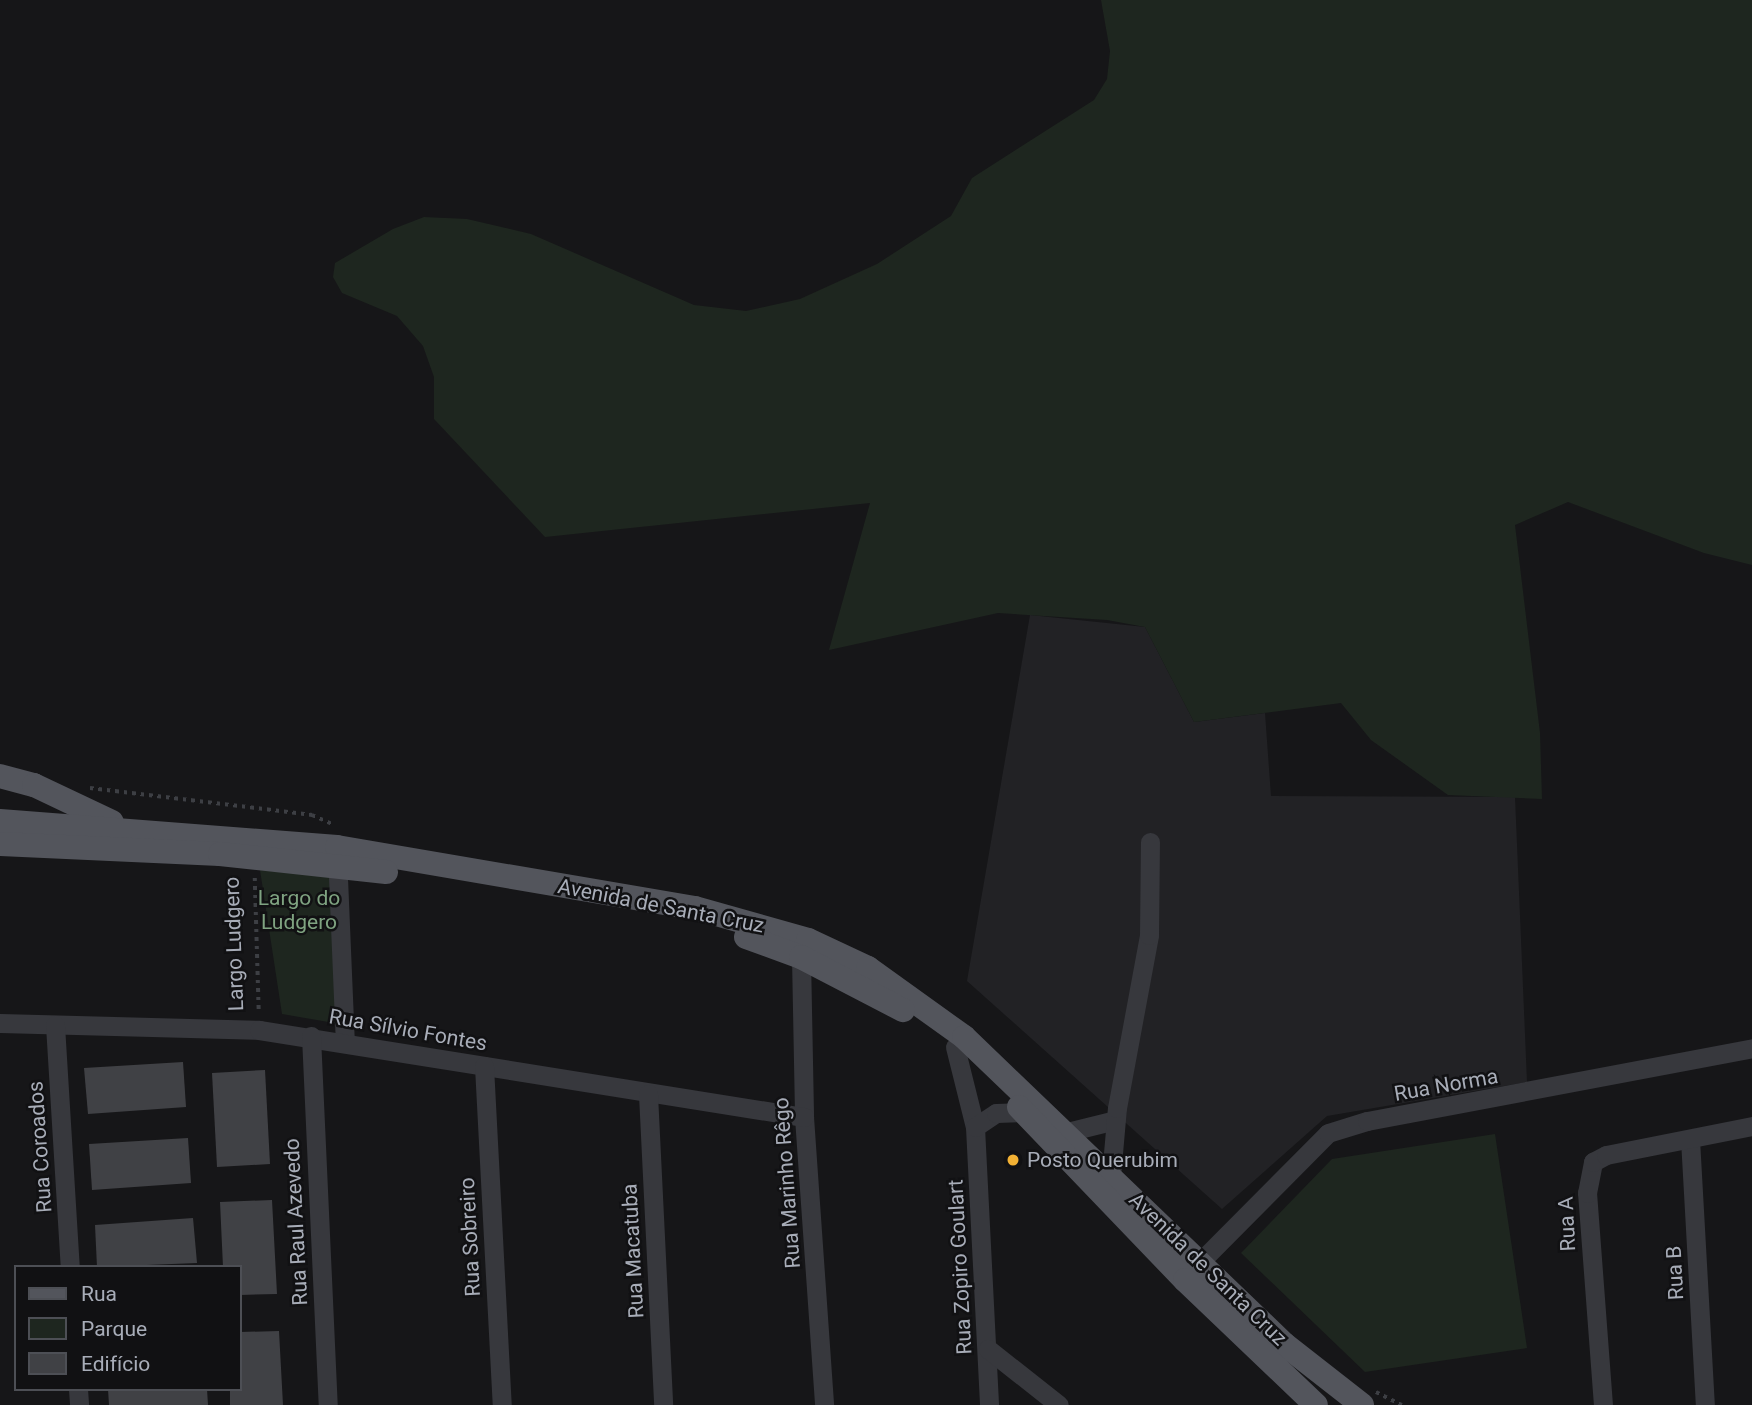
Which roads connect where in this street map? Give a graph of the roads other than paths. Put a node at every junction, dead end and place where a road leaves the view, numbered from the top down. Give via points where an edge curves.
1 (0, 776) edge
2 (0, 821) edge
3 (139, 830) junction
4 (1150, 842) dead end
5 (0, 844) edge
6 (337, 847) junction
7 (802, 957) junction
8 (0, 1023) edge
9 (55, 1025) junction
10 (311, 1036) junction
11 (345, 1041) junction
12 (955, 1047) junction
13 (1752, 1048) edge
14 (484, 1066) junction
15 (648, 1094) junction
16 (1024, 1112) junction
17 (804, 1117) junction
18 (1116, 1120) junction
19 (1752, 1126) edge
20 (975, 1127) junction
21 (1067, 1132) junction
22 (1690, 1139) junction
23 (1111, 1176) junction
24 (1199, 1263) junction
25 (70, 1265) edge
26 (988, 1349) junction
27 (1363, 1395) edge
28 (328, 1405) edge
29 (502, 1405) edge
30 (663, 1405) edge
31 (824, 1405) edge
32 (989, 1405) edge
33 (1059, 1405) edge
34 (1316, 1405) edge
35 (1603, 1405) edge
36 (1705, 1405) edge

1 - 3 main road via 34,785 110,822
2 - 3 main road, Avenida de Santa Cruz
3 - 6 main road, Avenida de Santa Cruz
4 - 18 street via 1149,935
5 - 6 main road, Avenida de Santa Cruz via 253,856
6 - 7 main road, Avenida de Santa Cruz via 694,925
6 - 11 street
6 - 21 main road, Avenida de Santa Cruz via 695,908 808,940 868,968 923,1005
7 - 12 main road, Avenida de Santa Cruz via 864,986
7 - 17 street, Rua Marinho Rêgo
8 - 9 street, Rua Sílvio Fontes
9 - 10 street, Rua Sílvio Fontes via 259,1030
9 - 25 street, Rua Coroados
10 - 11 street, Rua Sílvio Fontes
10 - 28 street, Rua Raul Azevedo
11 - 14 street, Rua Sílvio Fontes
12 - 16 main road, Avenida de Santa Cruz
12 - 20 street, Rua Zopiro Goulart
13 - 24 street, Rua Norma via 1367,1121 1328,1133
14 - 15 street, Rua Sílvio Fontes
14 - 29 street, Rua Sobreiro
15 - 17 street, Rua Sílvio Fontes
15 - 30 street, Rua Macatuba
16 - 20 street via 996,1113
16 - 34 main road, Avenida de Santa Cruz via 1185,1280
17 - 31 street, Rua Marinho Rêgo
18 - 21 street
18 - 23 street
19 - 22 street, Rua A
20 - 26 street, Rua Zopiro Goulart
21 - 23 main road, Avenida de Santa Cruz
22 - 35 street, Rua A via 1606,1155 1594,1162 1590,1171 1587,1193
22 - 36 street, Rua B
23 - 24 main road, Avenida de Santa Cruz
24 - 27 main road, Avenida de Santa Cruz via 1284,1344
26 - 32 street, Rua Zopiro Goulart
26 - 33 street

